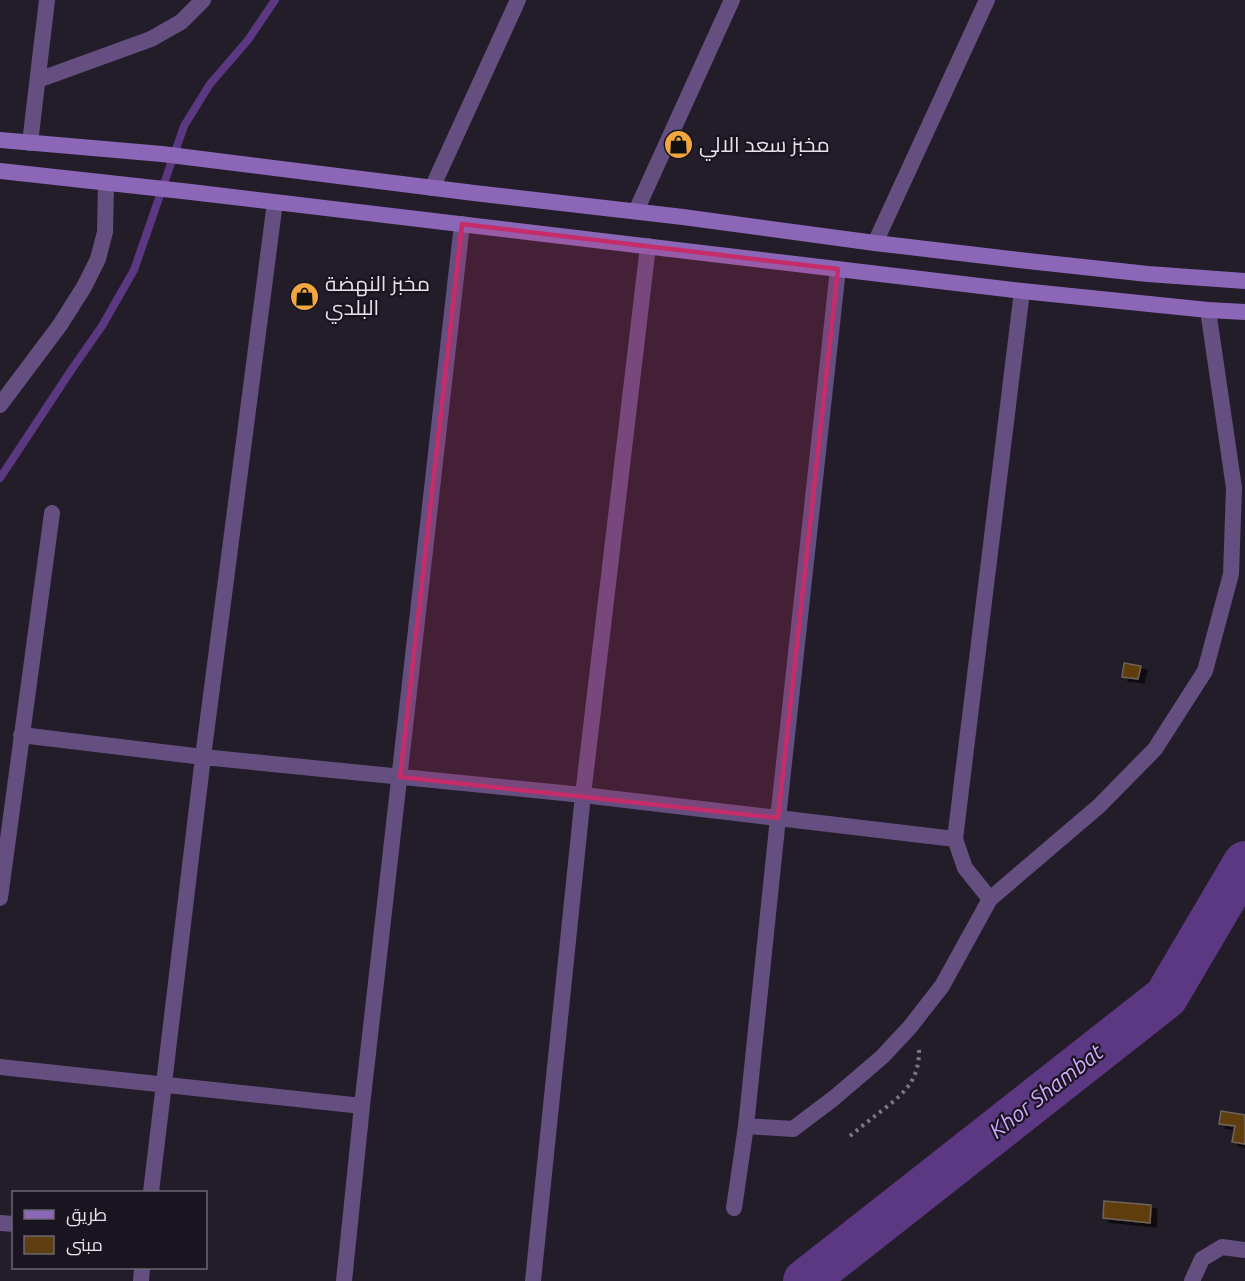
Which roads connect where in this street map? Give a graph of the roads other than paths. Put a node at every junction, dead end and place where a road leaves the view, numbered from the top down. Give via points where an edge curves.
1 (47, 0) edge
2 (203, 0) edge
3 (518, 0) edge
4 (732, 0) edge
5 (987, 0) edge
6 (38, 80) junction
7 (0, 140) edge
8 (30, 143) junction
9 (0, 171) edge
10 (106, 183) junction
11 (432, 188) junction
12 (275, 202) junction
13 (636, 212) junction
14 (462, 224) junction
15 (875, 243) junction
16 (648, 246) junction
17 (838, 269) junction
18 (1245, 280) edge
19 (1022, 291) junction
20 (1208, 310) junction
21 (1245, 312) edge
22 (0, 405) edge
23 (51, 513) dead end
24 (21, 735) junction
25 (203, 757) junction
26 (400, 777) junction
27 (583, 795) junction
28 (778, 818) junction
29 (955, 839) junction
30 (0, 898) edge
31 (990, 899) junction
32 (0, 1067) edge
33 (164, 1084) junction
34 (362, 1106) junction
35 (746, 1126) junction
36 (151, 1191) edge
37 (734, 1209) dead end
38 (1245, 1250) edge
39 (344, 1281) edge
40 (533, 1281) edge
41 (1192, 1281) edge

1 - 6 street
2 - 6 street via 181,22 151,39
3 - 11 street
4 - 13 street
5 - 15 street
6 - 8 street
7 - 8 main road
8 - 11 main road via 162,154
9 - 10 main road
10 - 12 main road
10 - 22 street via 105,232 98,259 60,325
11 - 13 main road
12 - 14 main road
12 - 25 street
13 - 15 main road
14 - 16 main road
14 - 26 street
15 - 18 main road via 1148,274
16 - 17 main road
16 - 27 street
17 - 19 main road
17 - 28 street
19 - 20 main road
19 - 29 street
20 - 21 main road
20 - 31 street via 1234,488 1231,574 1205,671 1155,749 1100,806
23 - 24 street
24 - 25 street
24 - 30 street
25 - 26 street
25 - 33 street
26 - 27 street
26 - 34 street
27 - 28 street
27 - 40 street
28 - 29 street
28 - 35 street
29 - 31 street via 965,868
31 - 35 street via 942,986 874,1064 793,1129
32 - 33 street
33 - 34 street
33 - 36 street
34 - 39 street
35 - 37 street
38 - 41 street via 1222,1247 1202,1259

